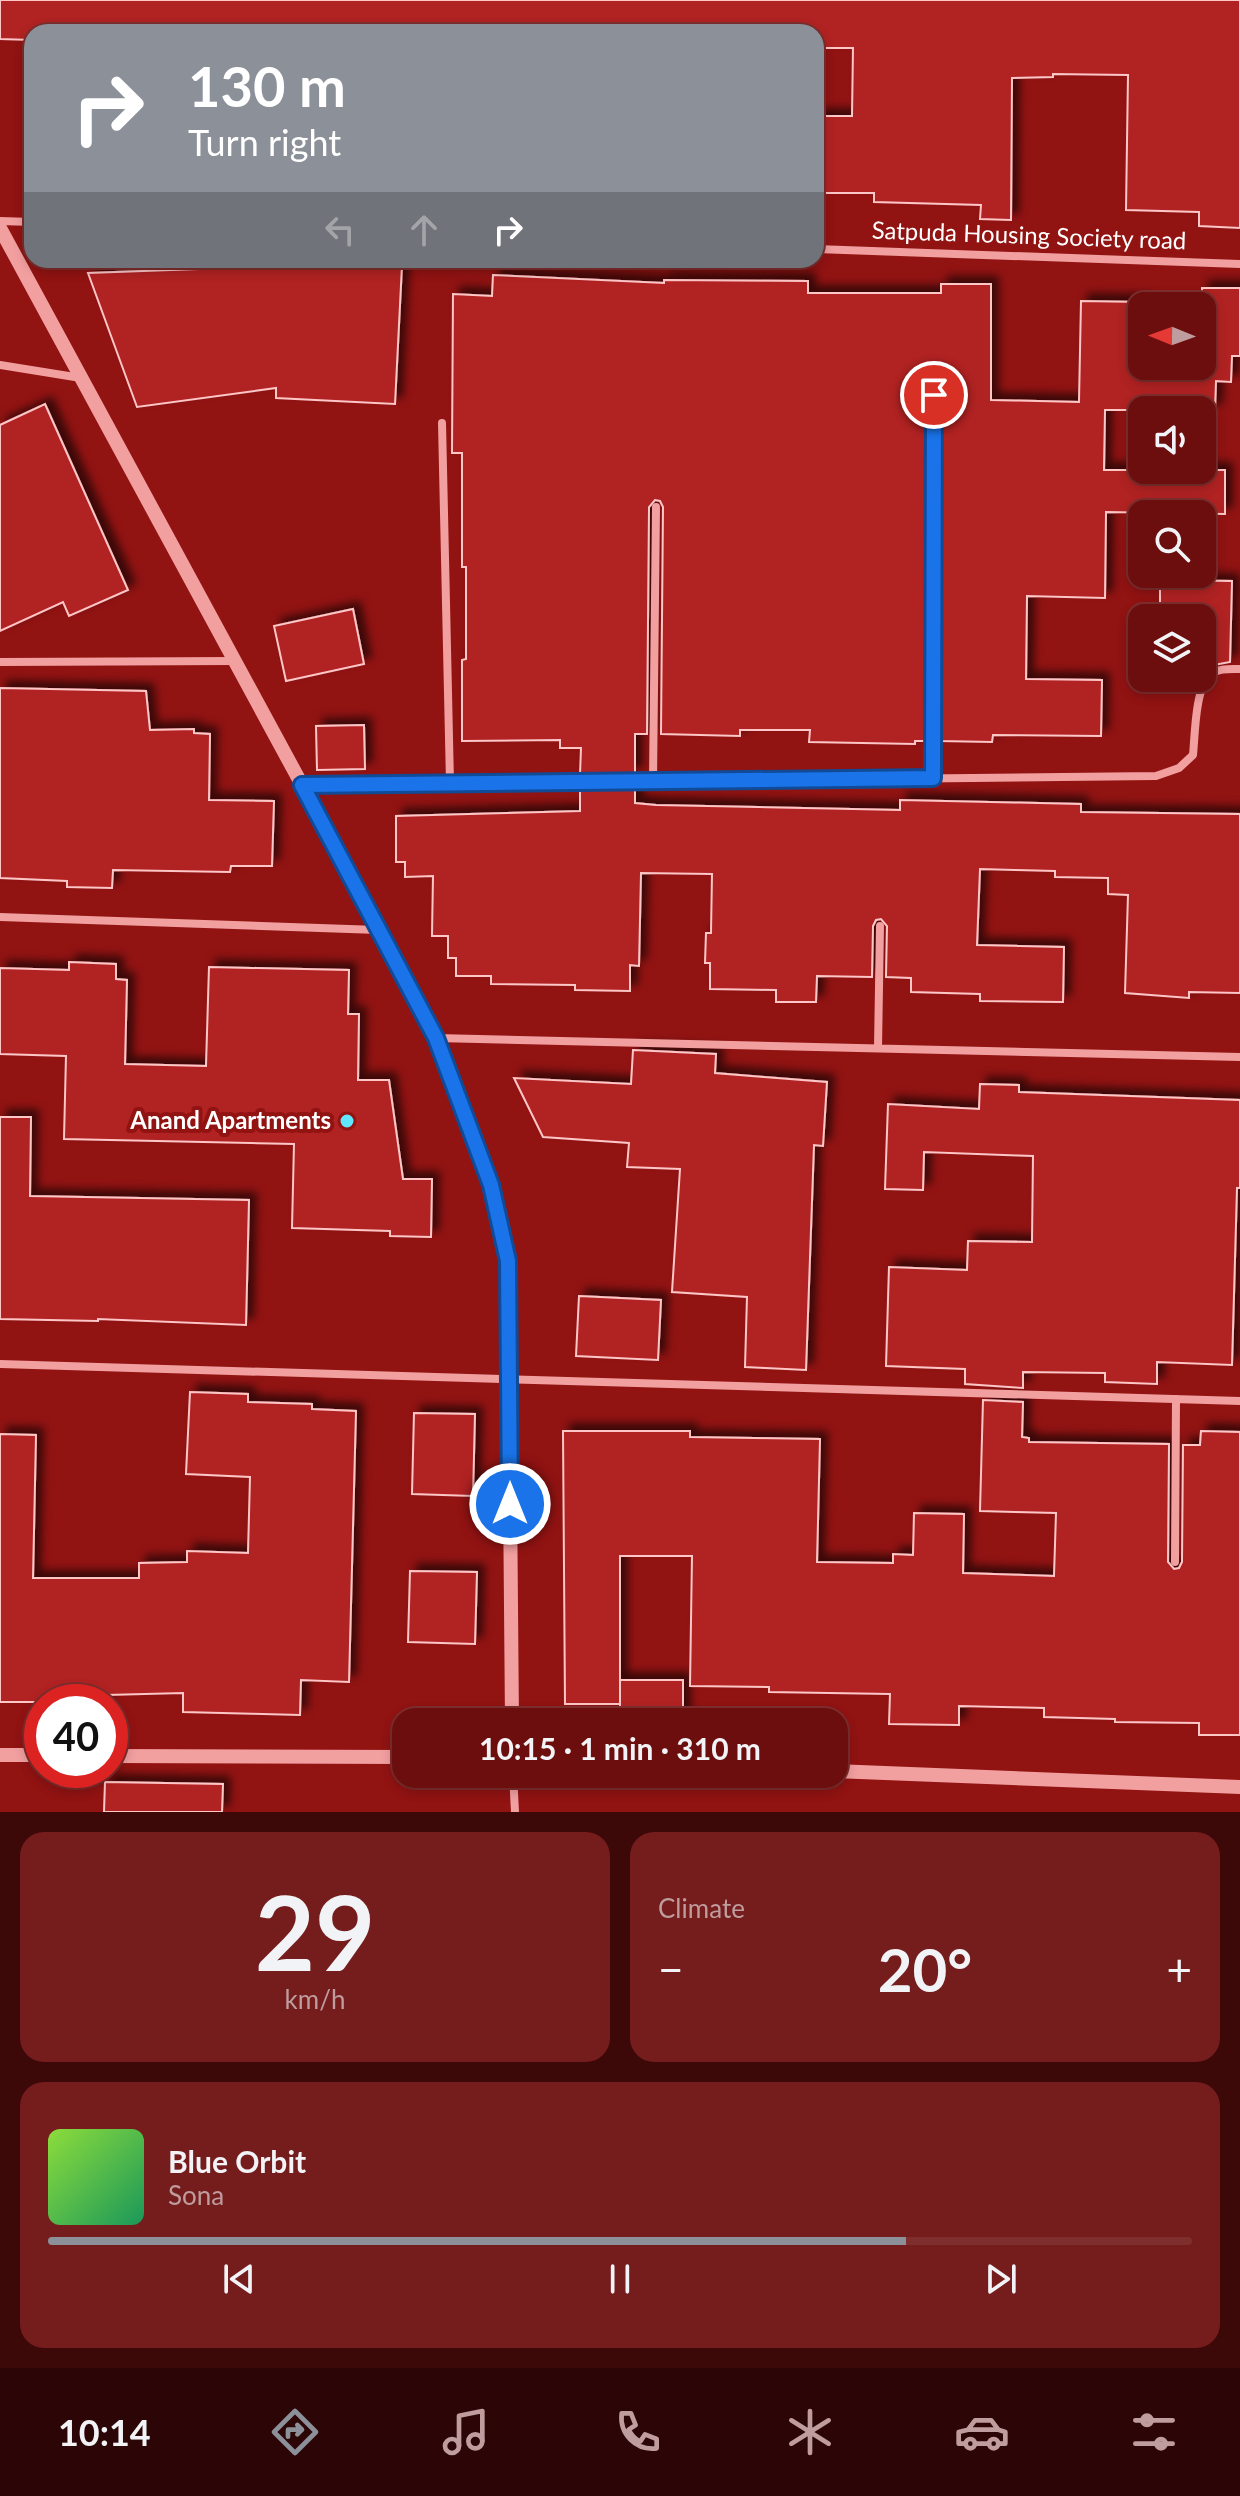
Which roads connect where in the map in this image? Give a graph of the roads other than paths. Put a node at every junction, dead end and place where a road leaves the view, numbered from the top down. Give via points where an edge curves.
1 (0, 221) edge
2 (24, 222) edge
3 (0, 228) edge
4 (824, 249) edge
5 (1240, 264) edge
6 (0, 365) edge
7 (81, 378) junction
8 (934, 395) dead end
9 (442, 423) dead end
10 (656, 507) dead end
11 (235, 661) junction
12 (0, 662) edge
13 (1240, 669) edge
14 (933, 778) junction
15 (653, 781) junction
16 (450, 783) junction
17 (302, 785) junction
18 (0, 917) edge
19 (880, 926) dead end
20 (378, 930) junction
21 (436, 1038) junction
22 (878, 1048) junction
23 (1240, 1057) edge
24 (0, 1364) edge
25 (509, 1380) junction
26 (1176, 1399) junction
27 (1240, 1401) edge
28 (1175, 1562) dead end
29 (512, 1708) edge
30 (0, 1755) edge
31 (24, 1755) edge
32 (128, 1756) edge
33 (392, 1757) edge
34 (848, 1772) edge
35 (1240, 1787) edge
36 (514, 1788) edge
37 (515, 1812) edge

1 - 2 street
3 - 7 street
4 - 5 street, Satpuda Housing Society road
6 - 7 street
7 - 11 street
8 - 14 street
9 - 16 street
10 - 15 street
11 - 12 street
11 - 17 street
13 - 14 street via 1223,668 1209,676 1200,693 1193,755 1179,768 1156,776
14 - 15 street
15 - 16 street
16 - 17 street
17 - 20 street
18 - 20 street
19 - 22 street
20 - 21 street
21 - 22 street
21 - 25 street via 491,1185 505,1246
22 - 23 street
24 - 25 street
25 - 26 street
25 - 29 street
26 - 27 street
26 - 28 street
30 - 31 street
32 - 33 street
34 - 35 street
36 - 37 street

